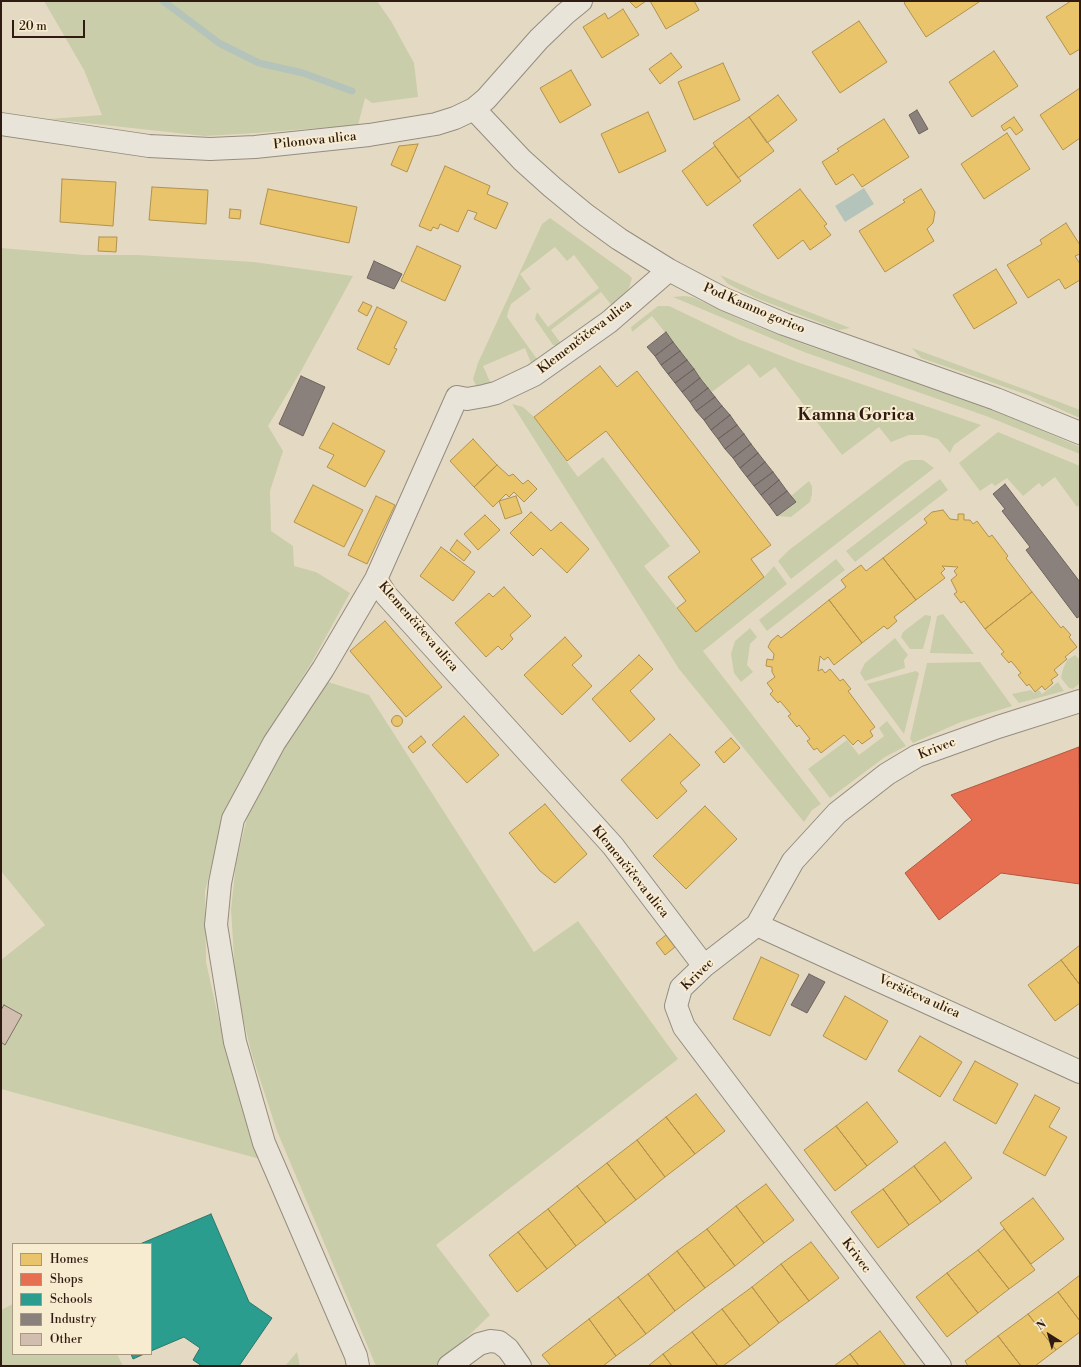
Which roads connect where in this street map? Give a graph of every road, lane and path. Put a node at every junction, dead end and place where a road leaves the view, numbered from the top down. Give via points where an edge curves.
1 (581, 1) edge
2 (474, 109) junction
3 (1, 124) edge
4 (670, 270) junction
5 (1080, 433) edge
6 (376, 579) junction
7 (1080, 701) edge
8 (757, 925) junction
9 (704, 966) junction
10 (1080, 1072) edge
11 (358, 1366) edge
12 (449, 1366) edge
13 (520, 1366) edge
14 (940, 1366) edge

1 - 2 street, Pilonova ulica via 539,39
2 - 3 street, Pilonova ulica via 436,124 369,136 210,149 149,146
2 - 4 street, Pod Kamno gorico via 517,155 552,187 619,239
4 - 5 street, Pod Kamno gorico via 724,300 784,324 996,398
4 - 6 street, Klemenčičeva ulica via 609,322 534,375 484,396 467,399 457,397
6 - 9 street, Klemenčičeva ulica via 386,595 613,846
6 - 11 street via 323,669 274,743 233,819 220,883 216,925 235,1042 264,1143
7 - 8 street, Krivec via 917,756 887,774 837,813 793,861
8 - 9 street, Krivec
8 - 10 street, Veršičeva ulica
9 - 14 street, Krivec via 681,988 676,1006 684,1027
12 - 13 street via 479,1344 490,1341 499,1342 508,1349

